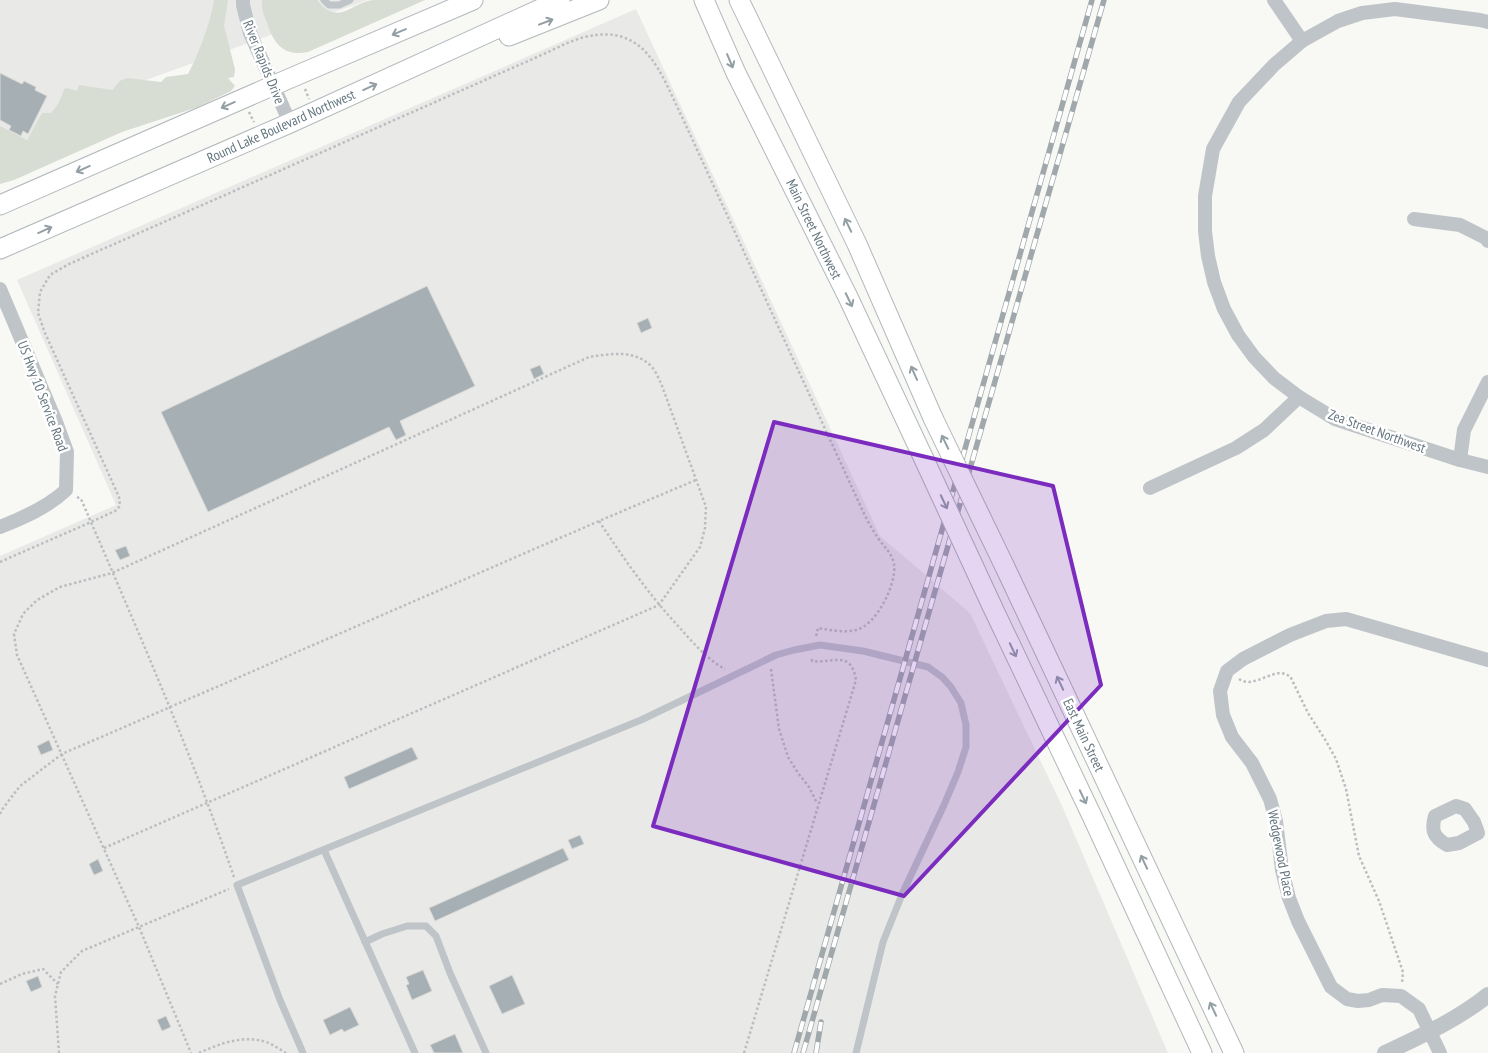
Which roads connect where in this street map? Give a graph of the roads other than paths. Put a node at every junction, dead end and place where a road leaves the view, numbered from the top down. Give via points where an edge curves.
1 (243, 0) edge
2 (324, 0) edge
3 (350, 0) edge
4 (473, 0) edge
5 (560, 0) edge
6 (599, 0) edge
7 (689, 0) edge
8 (704, 0) edge
9 (739, 0) edge
10 (1274, 0) edge
11 (1488, 22) edge
12 (722, 40) junction
13 (1302, 41) junction
14 (466, 44) junction
15 (272, 86) junction
16 (290, 123) junction
17 (0, 205) edge
18 (1414, 219) dead end
19 (1488, 241) edge
20 (0, 249) edge
21 (0, 289) edge
22 (1488, 382) edge
23 (1299, 398) junction
24 (924, 457) joint
25 (1460, 460) junction
26 (1488, 467) edge
27 (1150, 488) dead end
28 (0, 527) edge
29 (1488, 660) edge
30 (324, 850) junction
31 (365, 942) junction
32 (1488, 995) edge
33 (1430, 1032) junction
34 (303, 1053) edge
35 (415, 1053) edge
36 (486, 1053) edge
37 (856, 1053) edge
38 (1202, 1053) edge
39 (1234, 1053) edge
40 (1385, 1053) edge
41 (1440, 1053) edge

1 - 15 street, River Rapids Drive via 250,33
2 - 3 lane via 328,5
4 -> 15 main road
5 - 14 main road, Round Lake Boulevard Northwest
14 -> 6 main road via 502,39
7 - 12 main road via 708,30
8 - 12 main road, Main Street Northwest
39 -> 9 main road, East Main Street, bridge via 933,418 857,244
10 - 13 street
11 - 13 street, Zea Street Northwest via 1395,9 1362,13
12 -> 24 main road, Main Street Northwest
13 - 23 street, Zea Street Northwest via 1239,102 1214,149 1205,196 1208,256 1224,309 1254,357
16 -> 14 main road, Round Lake Boulevard Northwest
15 - 16 street, River Rapids Drive
15 -> 17 main road
20 -> 16 main road, Round Lake Boulevard Northwest
18 - 19 street via 1460,225
21 - 28 street, US Hwy 10 Service Road via 67,452 66,490 56,500
22 - 25 street via 1464,430
23 - 25 street, Zea Street Northwest via 1335,418
23 - 27 street via 1264,430 1236,448
24 -> 38 main road, East Main Street, bridge
25 - 26 street, Zea Street Northwest
29 - 33 street, Wedgewood Place via 1346,619 1326,621 1243,659 1227,671 1220,691 1223,715 1232,737 1252,763 1270,799 1286,890 1331,987 1347,999 1358,1001 1382,995 1401,996 1419,1009
30 - 31 lane
30 - 34 lane via 237,885
30 - 37 lane via 641,720 770,658 794,650 820,645 863,651 928,668 942,677 961,704 966,724 966,747 883,942
31 - 35 lane
31 - 36 lane via 407,926 426,926 436,936
32 - 33 street via 1466,1012
33 - 40 street
33 - 41 street

